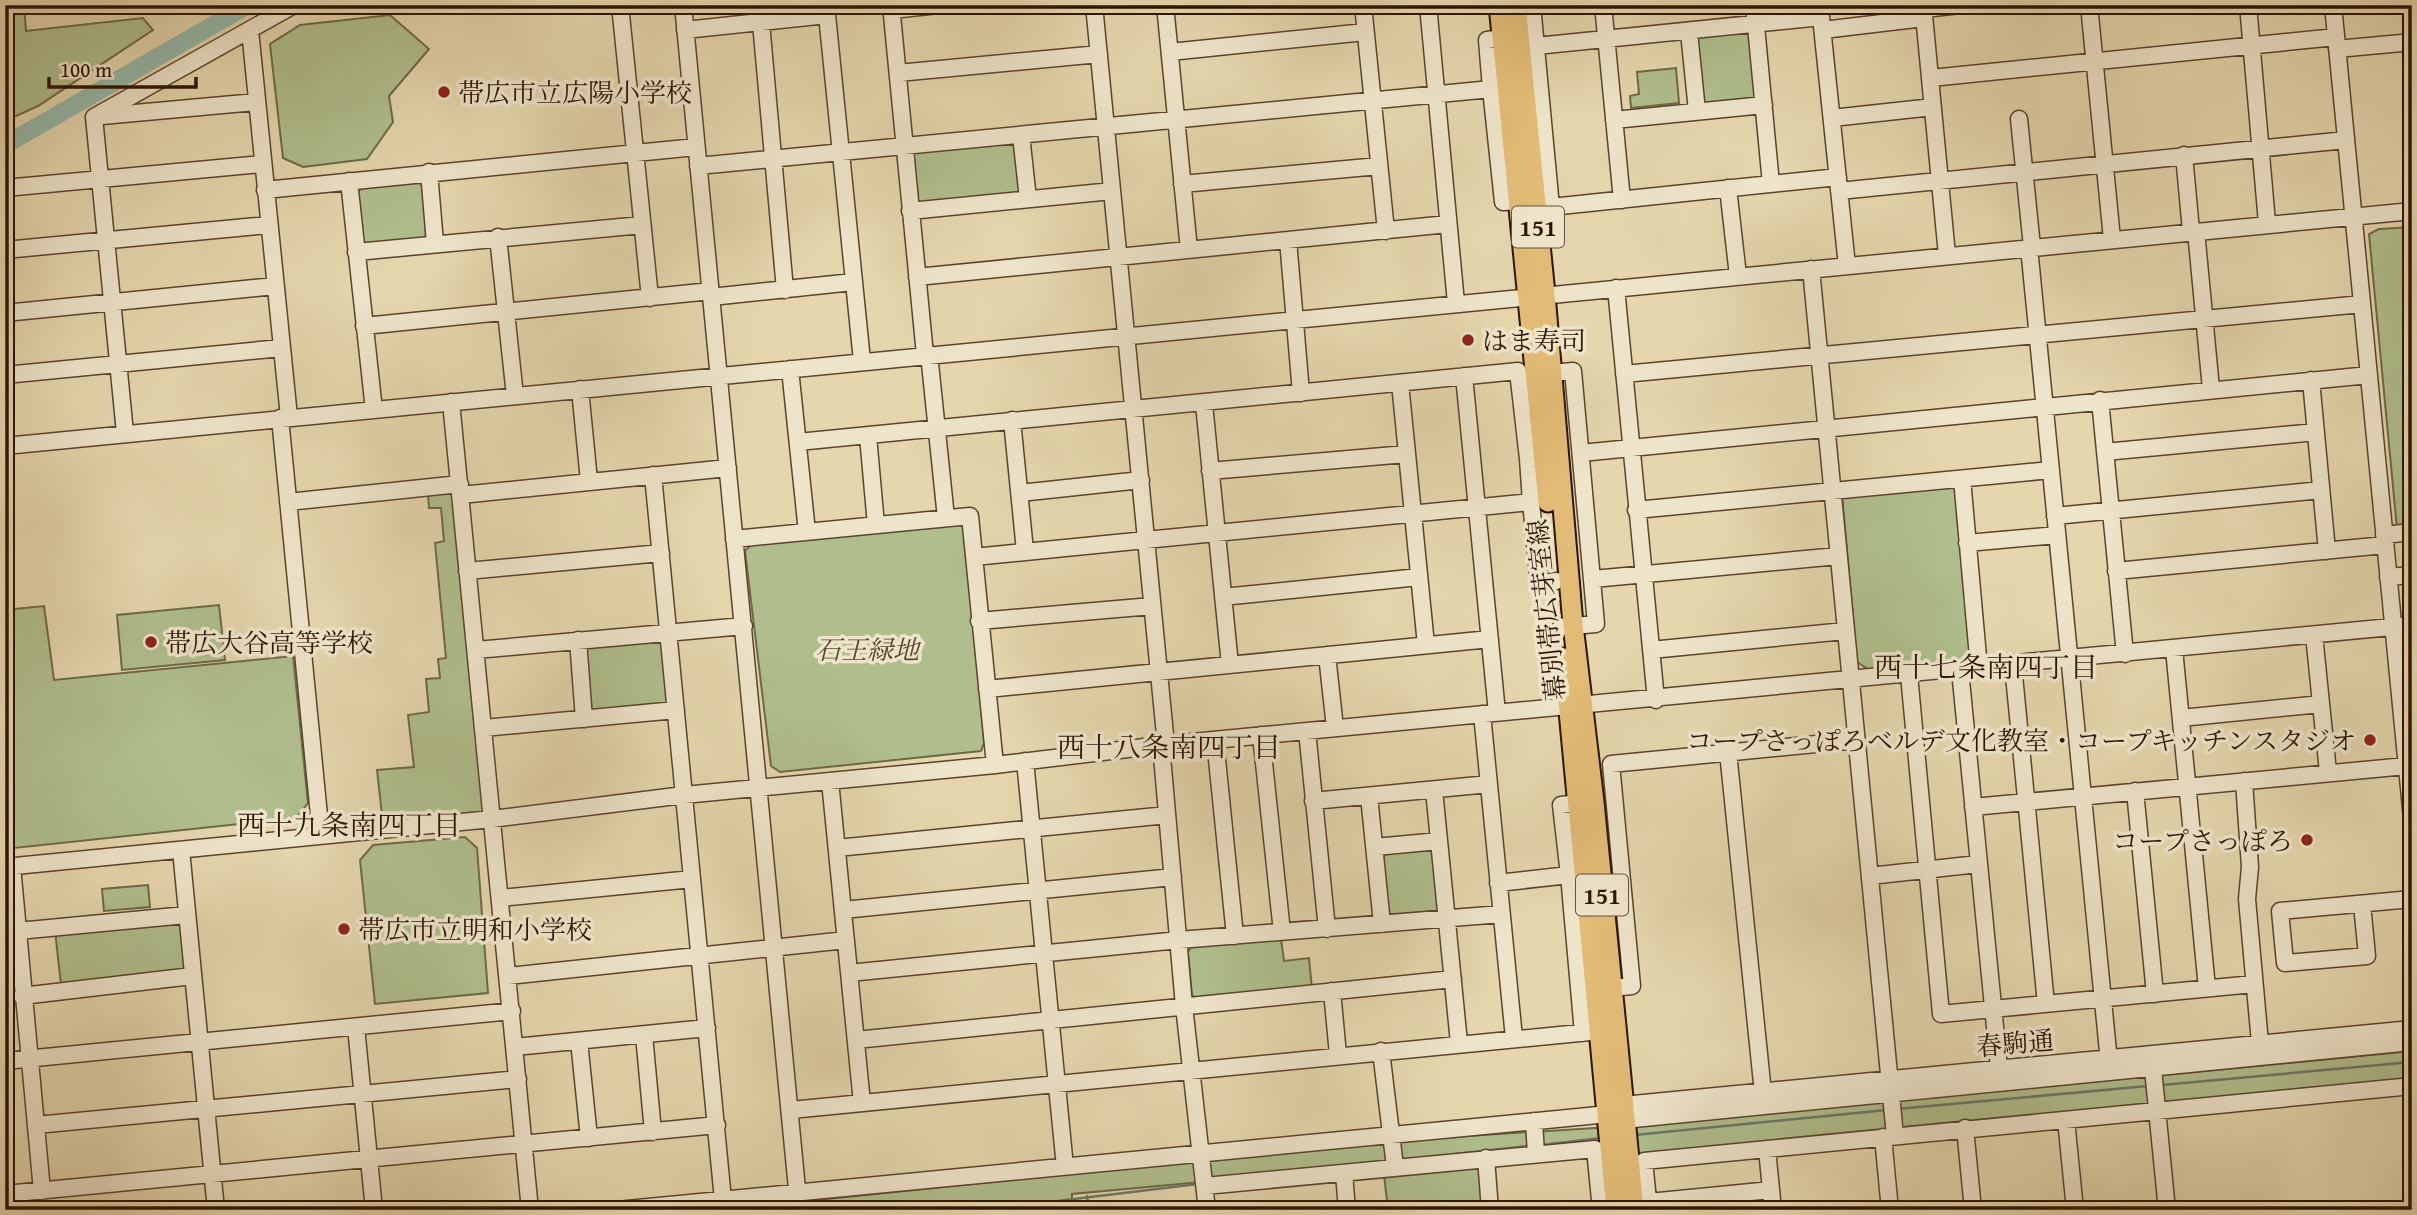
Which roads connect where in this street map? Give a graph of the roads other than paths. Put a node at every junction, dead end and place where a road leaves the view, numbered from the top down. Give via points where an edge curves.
1 (294, 5) edge
2 (620, 5) edge
3 (683, 5) edge
4 (939, 5) edge
5 (1094, 5) edge
6 (1165, 5) edge
7 (1363, 5) edge
8 (1427, 5) edge
9 (1499, 5) edge
10 (1516, 5) edge
11 (1532, 5) edge
12 (1603, 5) edge
13 (1754, 5) edge
14 (1959, 5) edge
15 (2089, 5) edge
16 (2248, 5) edge
17 (2333, 5) edge
18 (892, 8) edge
19 (827, 10) edge
20 (1924, 11) edge
21 (761, 23) junction
22 (1756, 24) junction
23 (250, 30) junction
24 (685, 30) junction
25 (1822, 30) junction
26 (1365, 32) junction
27 (1689, 32) junction
28 (1519, 40) junction
29 (1606, 40) junction
30 (2412, 42) edge
31 (2337, 43) junction
32 (2252, 46) junction
33 (1170, 52) junction
34 (1099, 54) junction
35 (2095, 62) junction
36 (898, 73) junction
37 (1931, 78) junction
38 (1491, 89) junction
39 (1436, 95) junction
40 (1373, 100) junction
41 (256, 102) junction
42 (1764, 105) junction
43 (1933, 107) junction
44 (1697, 111) junction
45 (94, 117) junction
46 (1832, 118) junction
47 (2019, 119) dead end
48 (1176, 120) junction
49 (1614, 120) junction
50 (1106, 127) junction
51 (1021, 135) junction
52 (2346, 140) junction
53 (905, 146) junction
54 (696, 147) junction
55 (2261, 148) junction
56 (841, 152) junction
57 (635, 153) junction
58 (2184, 155) junction
59 (772, 159) junction
60 (1531, 159) junction
61 (2105, 163) junction
62 (262, 164) junction
63 (698, 166) junction
64 (1379, 166) junction
65 (2025, 171) junction
66 (429, 172) junction
67 (99, 179) junction
68 (349, 181) junction
69 (1940, 181) junction
70 (1182, 184) junction
71 (1771, 184) junction
72 (1838, 184) junction
73 (5, 188) edge
74 (1728, 188) junction
75 (265, 190) junction
76 (1112, 191) junction
77 (1028, 199) junction
78 (1622, 200) junction
79 (1518, 201) junction
80 (911, 211) junction
81 (2412, 211) edge
82 (2353, 215) junction
83 (2267, 223) junction
84 (1448, 224) junction
85 (268, 225) junction
86 (642, 225) junction
87 (1386, 231) junction
88 (2194, 231) junction
89 (498, 237) junction
90 (2112, 239) junction
91 (1288, 240) junction
92 (105, 241) junction
93 (435, 243) junction
94 (2030, 247) junction
95 (5, 250) edge
96 (1189, 250) junction
97 (356, 252) junction
98 (1947, 255) junction
99 (1118, 258) junction
100 (1847, 266) junction
101 (1811, 269) junction
102 (1738, 276) junction
103 (918, 277) junction
104 (853, 282) junction
105 (275, 286) junction
106 (1616, 288) junction
107 (785, 290) junction
108 (711, 294) junction
109 (1536, 295) junction
110 (650, 298) junction
111 (111, 302) junction
112 (1456, 303) junction
113 (2362, 304) junction
114 (505, 312) junction
115 (5, 313) edge
116 (1294, 319) junction
117 (2204, 319) junction
118 (364, 326) junction
119 (1126, 336) junction
120 (2039, 336) junction
121 (281, 348) junction
122 (927, 354) junction
123 (1819, 355) junction
124 (862, 361) junction
125 (118, 365) junction
126 (790, 369) junction
127 (1552, 373) junction
128 (1624, 374) junction
129 (5, 375) edge
130 (719, 375) junction
131 (2368, 375) junction
132 (1464, 376) junction
133 (2311, 380) junction
134 (1400, 383) junction
135 (580, 389) junction
136 (2211, 389) junction
137 (1301, 393) junction
138 (514, 396) junction
139 (2100, 400) junction
140 (451, 402) junction
141 (1204, 404) junction
142 (2045, 406) junction
143 (374, 410) junction
144 (1133, 410) junction
145 (284, 417) junction
146 (1012, 420) junction
147 (937, 428) junction
148 (1826, 429) junction
149 (2316, 432) junction
150 (125, 433) junction
151 (868, 436) junction
152 (798, 442) junction
153 (5, 446) edge
154 (1631, 449) junction
155 (2105, 452) junction
156 (1581, 453) junction
157 (1406, 454) junction
158 (1543, 458) junction
159 (728, 468) junction
160 (2051, 470) junction
161 (1210, 471) junction
162 (653, 475) junction
163 (1962, 479) junction
164 (589, 481) junction
165 (1141, 481) junction
166 (460, 490) junction
167 (2321, 490) junction
168 (1833, 492) junction
169 (1020, 493) junction
170 (288, 502) junction
171 (1531, 502) junction
172 (1476, 506) junction
173 (1636, 510) junction
174 (2111, 511) junction
175 (1413, 513) junction
176 (2055, 516) junction
177 (946, 518) junction
178 (876, 525) junction
179 (807, 532) junction
180 (2412, 532) edge
181 (1216, 533) junction
182 (2057, 536) junction
183 (734, 539) junction
184 (2384, 540) junction
185 (1146, 541) junction
186 (1967, 543) junction
187 (1025, 551) junction
188 (2326, 551) junction
189 (661, 553) junction
190 (1838, 555) junction
191 (974, 557) junction
192 (467, 571) junction
193 (2116, 571) junction
194 (1643, 574) junction
195 (2412, 575) edge
196 (1419, 577) junction
197 (2388, 577) junction
198 (1593, 579) junction
199 (1556, 582) junction
200 (1223, 597) junction
201 (1152, 606) junction
202 (979, 621) junction
203 (2412, 625) edge
204 (744, 626) junction
205 (1567, 626) junction
206 (2393, 627) junction
207 (669, 631) junction
208 (1845, 631) junction
209 (2314, 635) junction
210 (1490, 639) junction
211 (578, 640) junction
212 (1426, 645) junction
213 (2174, 649) junction
214 (477, 650) junction
215 (1651, 650) junction
216 (2125, 654) junction
217 (1327, 655) junction
218 (2069, 659) junction
219 (1230, 664) junction
220 (2013, 665) junction
221 (1979, 668) junction
222 (1960, 670) junction
223 (1159, 672) junction
224 (1909, 675) junction
225 (1850, 680) junction
226 (987, 688) junction
227 (1656, 700) junction
228 (2321, 704) junction
229 (1576, 705) junction
230 (676, 710) junction
231 (1489, 713) junction
232 (2181, 718) junction
233 (584, 719) junction
234 (484, 728) junction
235 (1335, 728) junction
236 (1307, 731) junction
237 (1261, 735) junction
238 (1215, 740) junction
239 (1857, 740) junction
240 (1163, 745) junction
241 (1728, 752) junction
242 (1025, 761) junction
243 (2408, 762) edge
244 (995, 765) junction
245 (2328, 772) junction
246 (830, 781) junction
247 (2244, 781) junction
248 (1489, 784) junction
249 (759, 787) junction
250 (2187, 787) junction
251 (1434, 789) junction
252 (2135, 791) junction
253 (684, 795) junction
254 (1369, 796) junction
255 (2083, 797) junction
256 (1313, 801) junction
257 (1586, 802) junction
258 (2026, 803) junction
259 (1973, 807) junction
260 (1167, 815) junction
261 (492, 819) junction
262 (2412, 819) edge
263 (1031, 829) junction
264 (321, 836) junction
265 (1439, 841) junction
266 (1619, 844) junction
267 (1598, 846) junction
268 (1375, 847) junction
269 (837, 848) junction
270 (181, 850) junction
271 (1978, 864) junction
272 (9, 867) edge
273 (1927, 869) junction
274 (1569, 875) junction
275 (1870, 876) junction
276 (1173, 877) junction
277 (692, 879) junction
278 (1498, 883) junction
279 (1037, 891) junction
280 (500, 898) junction
281 (2412, 899) edge
282 (2362, 904) junction
283 (843, 909) junction
284 (1501, 914) junction
285 (186, 915) junction
286 (1447, 919) junction
287 (1382, 924) junction
288 (1327, 929) junction
289 (18, 931) junction
290 (1282, 932) junction
291 (1235, 936) junction
292 (846, 940) junction
293 (1178, 940) junction
294 (774, 949) junction
295 (1044, 953) junction
296 (700, 956) junction
297 (849, 973) junction
298 (192, 976) junction
299 (508, 976) junction
300 (1453, 979) junction
301 (2254, 984) junction
302 (2207, 988) junction
303 (1604, 989) junction
304 (1332, 991) junction
305 (2155, 994) junction
306 (22, 996) junction
307 (2104, 999) junction
308 (2046, 1004) junction
309 (1184, 1006) junction
310 (1994, 1010) junction
311 (512, 1011) junction
312 (1050, 1020) junction
313 (356, 1027) junction
314 (707, 1028) junction
315 (2412, 1029) edge
316 (1591, 1032) junction
317 (644, 1035) junction
318 (1514, 1038) junction
319 (856, 1040) junction
320 (579, 1041) junction
321 (199, 1042) junction
322 (2412, 1042) edge
323 (1459, 1043) junction
324 (515, 1047) junction
325 (1381, 1051) junction
326 (2260, 1051) junction
327 (1338, 1055) junction
328 (28, 1059) junction
329 (5, 1061) edge
330 (2153, 1061) junction
331 (2109, 1065) junction
332 (1191, 1070) junction
333 (2000, 1076) junction
334 (518, 1079) junction
335 (1057, 1083) junction
336 (1890, 1086) junction
337 (2412, 1086) edge
338 (1763, 1093) junction
339 (363, 1095) junction
340 (862, 1103) junction
341 (206, 1110) junction
342 (791, 1110) junction
343 (2157, 1110) junction
344 (1618, 1113) junction
345 (2066, 1120) junction
346 (1534, 1121) junction
347 (36, 1125) junction
348 (717, 1125) junction
349 (1965, 1128) junction
350 (653, 1132) junction
351 (1391, 1135) junction
352 (1889, 1137) junction
353 (589, 1138) junction
354 (524, 1144) junction
355 (1768, 1149) junction
356 (1200, 1153) junction
357 (1536, 1154) junction
358 (1486, 1158) junction
359 (369, 1161) junction
360 (1065, 1167) junction
361 (1395, 1167) junction
362 (1344, 1173) junction
363 (212, 1176) junction
364 (1205, 1186) junction
365 (1771, 1190) junction
366 (42, 1191) junction
367 (798, 1192) junction
368 (5, 1195) edge
369 (723, 1199) junction
370 (1625, 1207) edge
371 (216, 1210) edge
372 (374, 1210) edge
373 (530, 1210) edge
374 (617, 1210) edge
375 (799, 1210) edge
376 (1207, 1210) edge
377 (1348, 1210) edge
378 (1490, 1210) edge
379 (1773, 1210) edge
380 (1890, 1210) edge
381 (1973, 1210) edge
382 (2075, 1210) edge
383 (2167, 1210) edge

1 - 23 street
2 - 57 street
3 - 24 street
4 - 18 street
5 - 34 street
6 - 33 street
7 - 26 street
8 - 39 street
9 - 28 main road, 幕別帯広芽室線 / 151
10 - 28 main road, 幕別帯広芽室線 / 151
11 - 28 street
12 - 29 street
13 - 22 street
14 - 20 street
15 - 35 street
16 - 32 street
17 - 31 street
18 - 36 street
19 - 21 street
19 - 56 street
20 - 25 street
20 - 37 street
21 - 24 street
21 - 59 street
22 - 25 street via 1821,18
22 - 27 street
22 - 42 street
23 - 41 street
23 - 45 street
24 - 54 street
25 - 46 street
26 - 33 street
26 - 40 street
27 - 29 street
27 - 44 street
28 - 29 street
28 - 38 street via 1487,40
28 - 60 main road, 幕別帯広芽室線 / 151
28 - 60 street
29 - 49 street
30 - 31 street
31 - 32 street
31 - 52 street
32 - 35 street
32 - 55 street
33 - 48 street
34 - 36 street
34 - 50 street
35 - 37 street
35 - 61 street
36 - 53 street
37 - 43 street
38 - 39 street
38 - 79 street via 1503,202
39 - 40 street
39 - 84 street
40 - 48 street
40 - 64 street
41 - 45 street
41 - 62 street
42 - 44 street
42 - 71 street
43 - 46 street
43 - 69 street
44 - 49 street
45 - 67 street
46 - 72 street
47 - 65 street
48 - 50 street
48 - 70 street
49 - 78 street
50 - 51 street
50 - 76 street
51 - 53 street
51 - 77 street
52 - 55 street
52 - 82 street
53 - 56 street
53 - 80 street
54 - 57 street
54 - 63 street
55 - 58 street
55 - 83 street
56 - 59 street
56 - 104 street
57 - 66 street
57 - 86 street
58 - 61 street
58 - 88 street
59 - 63 street
59 - 107 street
60 - 78 street via 1551,207
60 - 79 main road, 幕別帯広芽室線 / 151
60 - 109 main road, 幕別帯広芽室線 / 151
61 - 65 street
61 - 90 street
62 - 67 street
62 - 75 street
63 - 108 street
64 - 70 street
64 - 87 street
65 - 69 street
65 - 94 street
66 - 68 street
66 - 93 street
67 - 73 street
67 - 92 street
68 - 75 street
68 - 97 street
69 - 72 street
69 - 98 street
70 - 96 street
71 - 72 street
71 - 74 street
72 - 100 street
74 - 78 street
74 - 102 street
75 - 85 street
76 - 77 street
76 - 99 street
77 - 80 street
79 - 109 main road, 幕別帯広芽室線 / 151
80 - 103 street
81 - 82 street
82 - 83 street
82 - 113 street
83 - 88 street
84 - 87 street
84 - 112 street
85 - 92 street
85 - 105 street
86 - 89 street
86 - 110 street
87 - 91 street
88 - 90 street
88 - 117 street
89 - 93 street
89 - 114 street
90 - 94 street
91 - 96 street
91 - 116 street
92 - 95 street
92 - 111 street
93 - 97 street
94 - 98 street
94 - 120 street
96 - 99 street
97 - 118 street
98 - 100 street
99 - 103 street
99 - 119 street
100 - 101 street
101 - 102 street
101 - 123 street
102 - 106 street
103 - 122 street
104 - 107 street
104 - 124 street
105 - 111 street
105 - 121 street
106 - 109 street
106 - 128 street
107 - 108 street
108 - 110 street
108 - 130 street
109 - 112 street
109 - 127 main road, 幕別帯広芽室線 / 151
109 - 158 main road, 幕別帯広芽室線 / 151
110 - 114 street
111 - 115 street
111 - 125 street
112 - 116 street
113 - 117 street
113 - 131 street
114 - 118 street
114 - 138 street
116 - 119 street
116 - 137 street
117 - 120 street
117 - 136 street
118 - 143 street
119 - 122 street
119 - 144 street
120 - 123 street
120 - 142 street
121 - 125 street
121 - 145 street
122 - 124 street
122 - 147 street
123 - 128 street
123 - 148 street
124 - 126 street
125 - 129 street
125 - 150 street
126 - 130 street
126 - 152 street
127 - 156 street via 1573,371
127 - 158 main road, 幕別帯広芽室線 / 151
128 - 154 street
130 - 135 street
130 - 159 street
131 - 133 street
131 - 184 street
132 - 134 street
132 - 158 street via 1518,372
132 - 172 street
133 - 136 street
133 - 149 street
134 - 137 street
134 - 157 street
135 - 138 street
135 - 164 street
136 - 139 street
137 - 141 street
138 - 140 street
139 - 142 street
139 - 155 street
140 - 143 street
140 - 166 street
141 - 144 street
141 - 161 street
142 - 148 street
142 - 160 street
143 - 145 street
144 - 146 street
144 - 165 street
145 - 150 street
145 - 170 street
146 - 147 street
146 - 169 street
147 - 151 street
147 - 177 street
148 - 154 street
148 - 168 street
149 - 155 street
149 - 167 street
150 - 153 street
151 - 152 street
151 - 178 street
152 - 179 street
154 - 156 street
154 - 173 street
155 - 174 street
156 - 198 street
157 - 161 street
157 - 175 street
158 - 171 street
158 - 199 main road, 幕別帯広芽室線 / 151
158 - 205 main road, 幕別帯広芽室線 / 151
159 - 162 street
159 - 183 street
160 - 163 street
160 - 176 street
161 - 181 street
162 - 164 street
162 - 189 street
163 - 168 street
163 - 186 street
164 - 166 street
165 - 169 street
165 - 185 street
166 - 170 street
166 - 192 street
167 - 174 street
167 - 188 street
168 - 173 street
168 - 190 street
169 - 187 street
170 - 264 street
171 - 172 street
171 - 199 street via 1539,584
172 - 175 street
172 - 210 street
173 - 194 street
174 - 176 street
174 - 193 street
175 - 181 street
175 - 196 street
176 - 182 street
177 - 178 street
177 - 191 street via 970,516
178 - 179 street
179 - 183 street
180 - 184 street
181 - 185 street
181 - 200 street
182 - 186 street
182 - 218 street
183 - 204 street
184 - 188 street
184 - 197 street
185 - 187 street
185 - 201 street
186 - 221 street
187 - 191 street
188 - 193 street
189 - 192 street
189 - 207 street
190 - 194 street
190 - 208 street
191 - 202 street
192 - 214 street
193 - 216 street
194 - 198 street
194 - 215 street
195 - 197 street
196 - 200 street
196 - 212 street
197 - 206 street
198 - 205 street via 1596,624
199 - 205 main road, 幕別帯広芽室線 / 151
200 - 219 street
201 - 202 street
201 - 223 street
202 - 226 street
203 - 206 street
204 - 207 street
204 - 249 street
205 - 229 main road, 幕別帯広芽室線 / 151
206 - 209 street
206 - 243 street
207 - 211 street
207 - 230 street
208 - 215 street
208 - 225 street
209 - 213 street
209 - 228 street
210 - 212 street
210 - 231 street
211 - 214 street
211 - 233 street
212 - 217 street
213 - 216 street
213 - 232 street
214 - 234 street
215 - 227 street
216 - 218 street
217 - 219 street
217 - 235 street
218 - 220 street
218 - 255 street
219 - 223 street
220 - 221 street
220 - 258 street
221 - 222 street
222 - 224 street
222 - 259 street
223 - 226 street
223 - 240 street
224 - 225 street
224 - 273 street
225 - 227 street
225 - 239 street
226 - 244 street
227 - 229 street
228 - 232 street
228 - 245 street
229 - 231 street
229 - 257 main road, 幕別帯広芽室線 / 151
230 - 233 street
230 - 253 street
231 - 235 street
231 - 248 street
232 - 250 street
233 - 234 street
234 - 261 street
235 - 236 street
236 - 237 street
236 - 256 street
237 - 238 street
237 - 290 street
238 - 240 street
238 - 291 street
239 - 241 street
239 - 275 street
240 - 242 street
240 - 260 street
241 - 266 street via 1611,764
241 - 338 street
242 - 244 street
242 - 263 street
243 - 245 street
243 - 262 street
244 - 246 street
245 - 247 street
246 - 249 street
246 - 269 street
247 - 250 street
247 - 301 street
248 - 251 street
248 - 278 street
249 - 253 street
249 - 294 street
250 - 252 street
250 - 302 street
251 - 254 street
251 - 265 street
252 - 255 street
252 - 305 street
253 - 261 street
253 - 277 street
254 - 256 street
254 - 268 street
255 - 258 street
255 - 307 street
256 - 288 street
257 - 267 main road, 幕別帯広芽室線 / 151
257 - 274 street via 1561,805
257 - 303 main road, 幕別帯広芽室線 / 151
258 - 259 street
258 - 308 street
259 - 271 street
260 - 263 street
260 - 276 street
261 - 264 street
261 - 280 street
263 - 269 street
263 - 279 street
264 - 270 street
265 - 268 street
265 - 286 street
266 - 267 street
266 - 303 street via 1632,986
267 - 303 main road, 幕別帯広芽室線 / 151
268 - 287 street
269 - 283 street
270 - 272 street
270 - 285 street
271 - 273 street
271 - 310 street
272 - 289 street
273 - 275 street
273 - 310 street via 1941,1014
274 - 278 street
274 - 316 street
275 - 336 street
276 - 279 street
276 - 293 street
277 - 280 street
277 - 296 street
278 - 284 street
279 - 283 street
279 - 295 street
280 - 299 street
281 - 282 street
282 - 282 street via 2367,956 2285,963 2280,911
283 - 292 street
284 - 286 street
284 - 318 street
285 - 289 street
285 - 298 street
286 - 287 street
286 - 300 street
287 - 288 street
288 - 290 street
289 - 306 street
290 - 291 street
291 - 293 street
292 - 294 street
292 - 297 street
293 - 295 street
293 - 309 street
294 - 296 street
294 - 342 street
295 - 297 street
295 - 312 street
296 - 299 street
296 - 314 street
297 - 319 street
298 - 306 street
298 - 321 street
299 - 311 street
300 - 304 street
300 - 323 street
301 - 302 street
301 - 326 street
302 - 305 street
303 - 316 main road, 幕別帯広芽室線 / 151
303 - 344 main road, 幕別帯広芽室線 / 151
304 - 309 street
304 - 327 street
305 - 307 street
306 - 328 street
307 - 308 street
307 - 331 street
308 - 310 street
309 - 312 street
309 - 332 street
310 - 333 street
311 - 313 street
311 - 324 street
312 - 319 street
312 - 335 street
313 - 321 street
313 - 339 street
314 - 317 street
314 - 348 street
315 - 326 street, 春駒通
316 - 318 street
316 - 344 main road, 幕別帯広芽室線 / 151
317 - 320 street
317 - 350 street
318 - 323 street
319 - 340 street
320 - 324 street
320 - 353 street
321 - 328 street
321 - 341 street
322 - 326 street, 春駒通
323 - 325 street
324 - 334 street
325 - 327 street
325 - 351 street
326 - 330 street, 春駒通
327 - 332 street
328 - 329 street
328 - 347 street
330 - 331 street, 春駒通
330 - 343 street
331 - 333 street, 春駒通
332 - 335 street
332 - 356 street
333 - 336 street, 春駒通
334 - 339 street
334 - 354 street
335 - 340 street
335 - 360 street
336 - 338 street, 春駒通
336 - 344 street, 春駒通
336 - 352 street
337 - 343 street
338 - 344 street, 春駒通
339 - 341 street
339 - 359 street
340 - 342 street
341 - 347 street
341 - 363 street
342 - 367 street
343 - 345 street
343 - 383 street
344 - 346 street
344 - 370 main road, 幕別帯広芽室線 / 151
345 - 349 street
345 - 382 street
346 - 351 street
346 - 357 street
347 - 366 street
348 - 350 street
348 - 369 street
349 - 352 street
349 - 381 street
350 - 353 street
351 - 356 street
351 - 361 street
352 - 355 street
352 - 380 street
353 - 354 street
354 - 359 street
354 - 373 street
355 - 365 street
355 - 370 street via 1644,1161
356 - 360 street
356 - 364 street
357 - 358 street
357 - 370 street via 1595,1149
358 - 361 street
358 - 378 street
359 - 363 street
359 - 372 street
360 - 367 street
361 - 362 street
362 - 364 street
362 - 377 street
363 - 366 street
363 - 371 street
364 - 376 street
365 - 370 street
365 - 379 street
366 - 368 street
367 - 369 street
367 - 375 street
369 - 374 street

